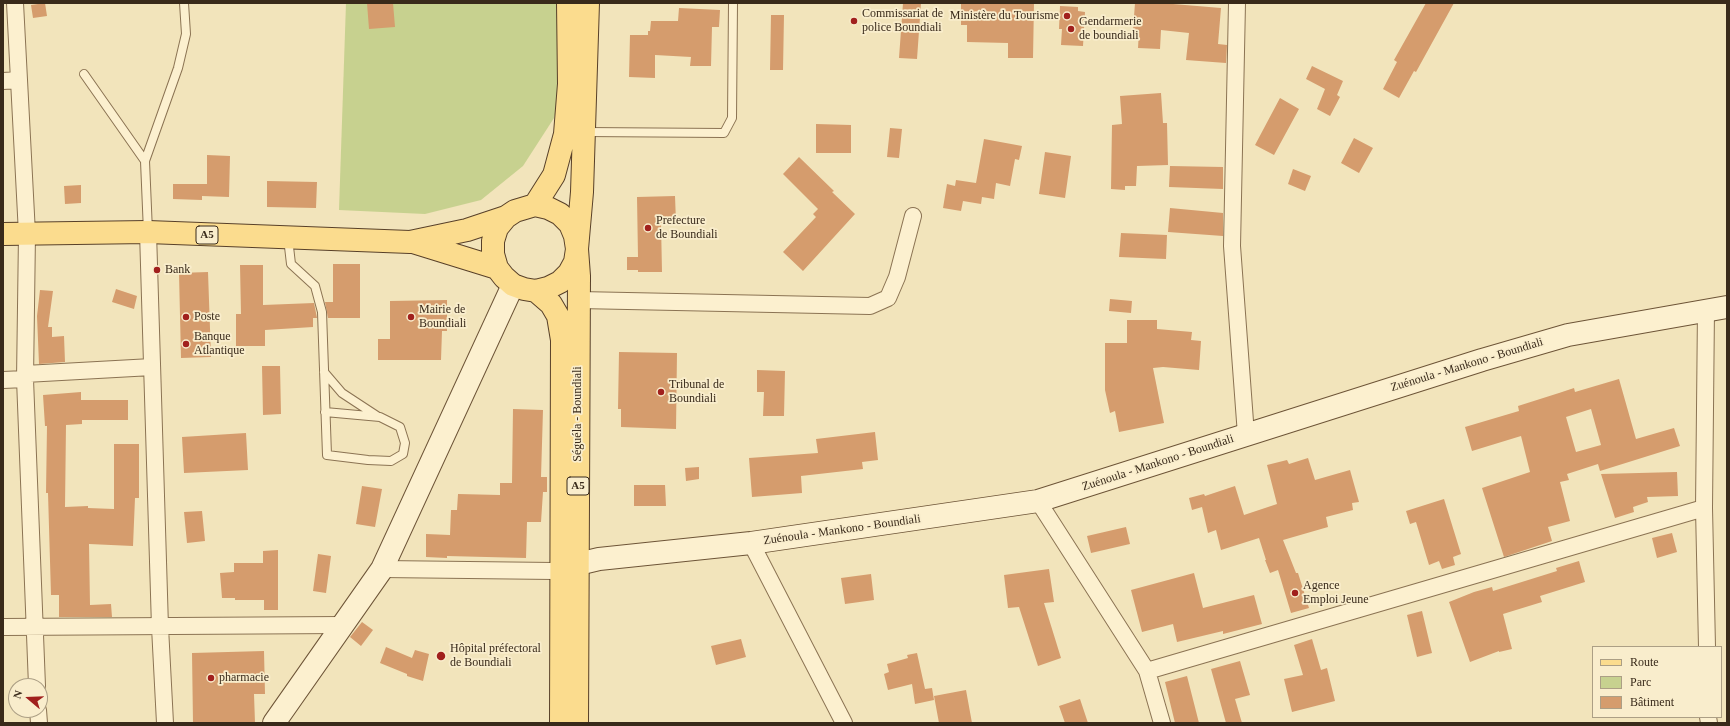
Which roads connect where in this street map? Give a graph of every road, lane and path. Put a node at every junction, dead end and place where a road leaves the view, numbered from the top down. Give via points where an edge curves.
1 (15, 3) edge
2 (184, 3) edge
3 (568, 3) edge
4 (588, 3) edge
5 (733, 3) edge
6 (1237, 3) edge
7 (84, 74) dead end
8 (11, 81) edge
9 (585, 132) junction
10 (145, 161) junction
11 (535, 205) junction
12 (913, 216) dead end
13 (506, 217) junction
14 (148, 232) junction
15 (3, 234) edge
16 (27, 234) junction
17 (288, 237) junction
18 (410, 242) junction
19 (577, 249) junction
20 (497, 268) junction
21 (513, 285) junction
22 (536, 291) junction
23 (579, 300) junction
24 (1717, 308) edge
25 (152, 367) junction
26 (324, 372) junction
27 (25, 376) junction
28 (3, 380) edge
29 (325, 412) junction
30 (380, 417) junction
31 (1246, 435) junction
32 (1038, 501) junction
33 (1704, 508) junction
34 (751, 543) junction
35 (570, 566) junction
36 (382, 569) junction
37 (343, 625) junction
38 (35, 626) junction
39 (3, 627) edge
40 (160, 627) junction
41 (1707, 646) edge
42 (1147, 671) junction
43 (37, 678) edge
44 (165, 723) edge
45 (274, 723) edge
46 (561, 723) edge
47 (577, 723) edge
48 (844, 723) edge
49 (1162, 723) edge

1 - 8 street
2 - 10 lane via 186,34 178,68
3 - 11 main road via 569,84 565,134 554,175
4 - 9 main road
5 - 9 lane via 732,118 724,132
6 - 31 street via 1232,246
7 - 10 lane
8 - 16 street
9 - 19 main road
10 - 14 lane
11 - 13 main road via 515,211
11 - 19 main road, Séguéla - Boundiali via 560,214 570,224
12 - 23 street via 897,277 888,298 870,306
13 - 18 main road, A5 via 467,230
13 - 20 main road via 497,228 493,241
14 - 16 main road, A5
14 - 17 main road, A5
14 - 25 street
15 - 16 main road, A5
16 - 27 street
17 - 18 main road, A5
17 - 26 lane via 291,264 315,286 317,292 322,312
18 - 20 main road, A5
19 - 22 main road via 575,262 564,278 548,288
19 - 23 main road, Séguéla - Boundiali / A5
20 - 21 main road
21 - 22 main road, Séguéla - Boundiali
21 - 36 main road
22 - 35 main road, Séguéla - Boundiali / A5 via 551,304 558,316 562,340
23 - 35 main road, Séguéla - Boundiali / A5
24 - 31 main road, Zuénoula - Mankono - Boundiali via 1568,335
24 - 33 street
25 - 27 street
25 - 40 street
26 - 29 lane
26 - 30 lane via 342,393
27 - 28 street
27 - 38 street
29 - 30 lane
29 - 30 lane via 327,455 391,461 403,454 405,443 400,427
31 - 32 main road, Zuénoula - Mankono - Boundiali
32 - 34 main road, Zuénoula - Mankono - Boundiali
32 - 42 street
33 - 41 street
33 - 42 street
34 - 35 main road, Zuénoula - Mankono - Boundiali via 598,559
34 - 48 street
35 - 36 street via 554,571
35 - 46 main road, Séguéla - Boundiali / A5
35 - 47 main road, Séguéla - Boundiali / A5
36 - 37 main road
37 - 40 street
37 - 45 main road
38 - 39 street
38 - 40 street
38 - 43 street
40 - 44 street
42 - 49 street

